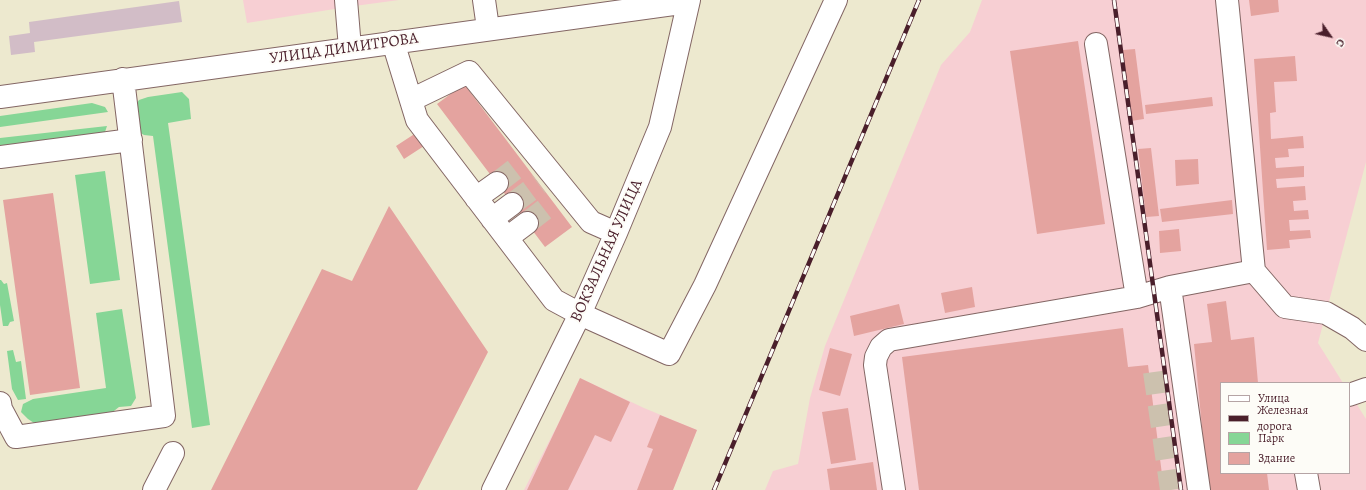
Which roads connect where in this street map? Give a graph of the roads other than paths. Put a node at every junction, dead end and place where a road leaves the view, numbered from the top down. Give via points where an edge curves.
1 (346, 0) edge
2 (484, 0) edge
3 (836, 0) edge
4 (1228, 0) edge
5 (689, 1) edge
6 (488, 28) junction
7 (394, 42) junction
8 (1096, 44) dead end
9 (350, 48) junction
10 (124, 79) junction
11 (0, 97) edge
12 (411, 100) junction
13 (131, 140) junction
14 (0, 157) edge
15 (497, 183) tunnel mouth
16 (476, 198) junction
17 (512, 204) tunnel mouth
18 (492, 219) junction
19 (527, 223) tunnel mouth
20 (616, 233) junction
21 (507, 238) junction
22 (1254, 271) junction
23 (1170, 287) junction
24 (1137, 297) junction
25 (580, 314) junction
26 (1366, 340) edge
27 (1366, 389) edge
28 (1350, 395) edge
29 (0, 403) edge
30 (173, 453) dead end
31 (1306, 474) edge
32 (154, 490) edge
33 (493, 490) edge
34 (894, 490) edge
35 (1199, 490) edge
36 (1309, 490) edge

1 - 9 street
2 - 6 street
3 - 25 street via 705,285 669,354
4 - 22 street
5 - 6 street, УЛИЦА ДИМИТРОВА
5 - 20 street, ВОКЗАЛЬНАЯ УЛИЦА via 660,128
6 - 7 street, УЛИЦА ДИМИТРОВА
7 - 9 street, УЛИЦА ДИМИТРОВА
7 - 12 street
8 - 24 street
9 - 10 street, УЛИЦА ДИМИТРОВА
10 - 11 street, УЛИЦА ДИМИТРОВА
10 - 13 street
12 - 16 street via 417,120
12 - 20 street via 468,72 560,198 591,222
13 - 14 street
13 - 29 street via 164,416 16,437
15 - 16 street
16 - 18 street
17 - 18 street
18 - 21 street
19 - 21 street
20 - 25 street, ВОКЗАЛЬНАЯ УЛИЦА
21 - 25 street via 554,300
22 - 23 street
22 - 26 street via 1286,308 1326,314 1352,328
23 - 24 street
23 - 35 street
24 - 34 street via 889,340 881,347 875,365
25 - 33 street, ВОКЗАЛЬНАЯ УЛИЦА
27 - 28 street
30 - 32 street
31 - 36 street

